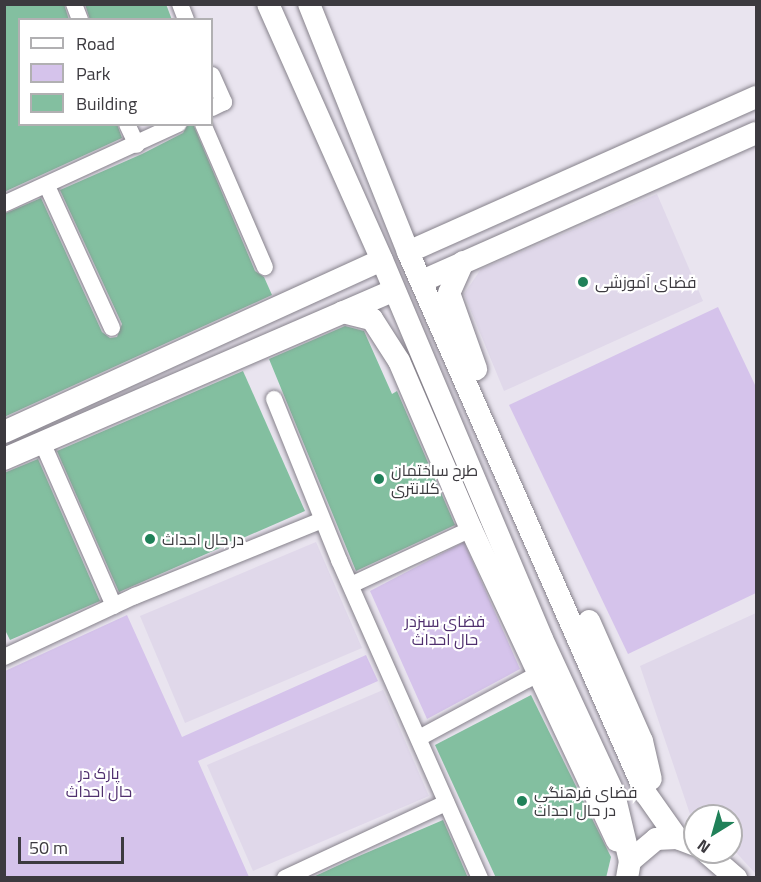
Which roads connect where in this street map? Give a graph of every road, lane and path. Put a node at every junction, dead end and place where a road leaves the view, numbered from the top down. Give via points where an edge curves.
1 (268, 4) edge
2 (309, 4) edge
3 (213, 77) edge
4 (756, 97) edge
5 (213, 108) edge
6 (129, 126) edge
7 (174, 126) edge
8 (204, 126) edge
9 (756, 133) edge
10 (137, 145) junction
11 (47, 186) junction
12 (4, 204) edge
13 (408, 252) junction
14 (382, 260) junction
15 (463, 262) junction
16 (265, 267) dead end
17 (422, 281) junction
18 (393, 291) junction
19 (343, 312) junction
20 (112, 328) dead end
21 (437, 392) junction
22 (274, 399) dead end
23 (424, 419) junction
24 (4, 432) edge
25 (42, 442) junction
26 (4, 459) edge
27 (322, 520) junction
28 (471, 529) junction
29 (351, 585) junction
30 (114, 606) junction
31 (4, 657) edge
32 (538, 674) junction
33 (419, 738) junction
34 (446, 803) junction
35 (660, 816) junction
36 (683, 838) edge
37 (683, 841) edge
38 (720, 864) edge
39 (628, 869) edge
40 (285, 878) edge
41 (480, 878) edge
42 (736, 878) edge

1 - 14 street
2 - 13 street
3 - 5 street via 224,102
4 - 13 street
6 - 10 street
7 - 10 street
8 - 16 street
9 - 15 street
10 - 11 street
11 - 12 street
11 - 20 street
13 - 17 street
14 - 18 street
14 - 24 street
15 - 17 street
15 - 35 street via 449,293 474,363 642,741
17 - 35 street via 646,794
18 - 19 street
18 - 21 street
19 - 23 street via 372,319 399,361
19 - 25 street
21 - 23 street
21 - 39 street via 542,639 614,794
22 - 27 street
23 - 28 street
25 - 26 street
25 - 30 street
27 - 29 street
27 - 30 street
28 - 29 street
28 - 32 street
29 - 33 street
30 - 31 street
32 - 33 street
32 - 39 street
33 - 34 street
34 - 40 street
34 - 41 street
35 - 36 street
37 - 39 street via 656,839
38 - 42 street

